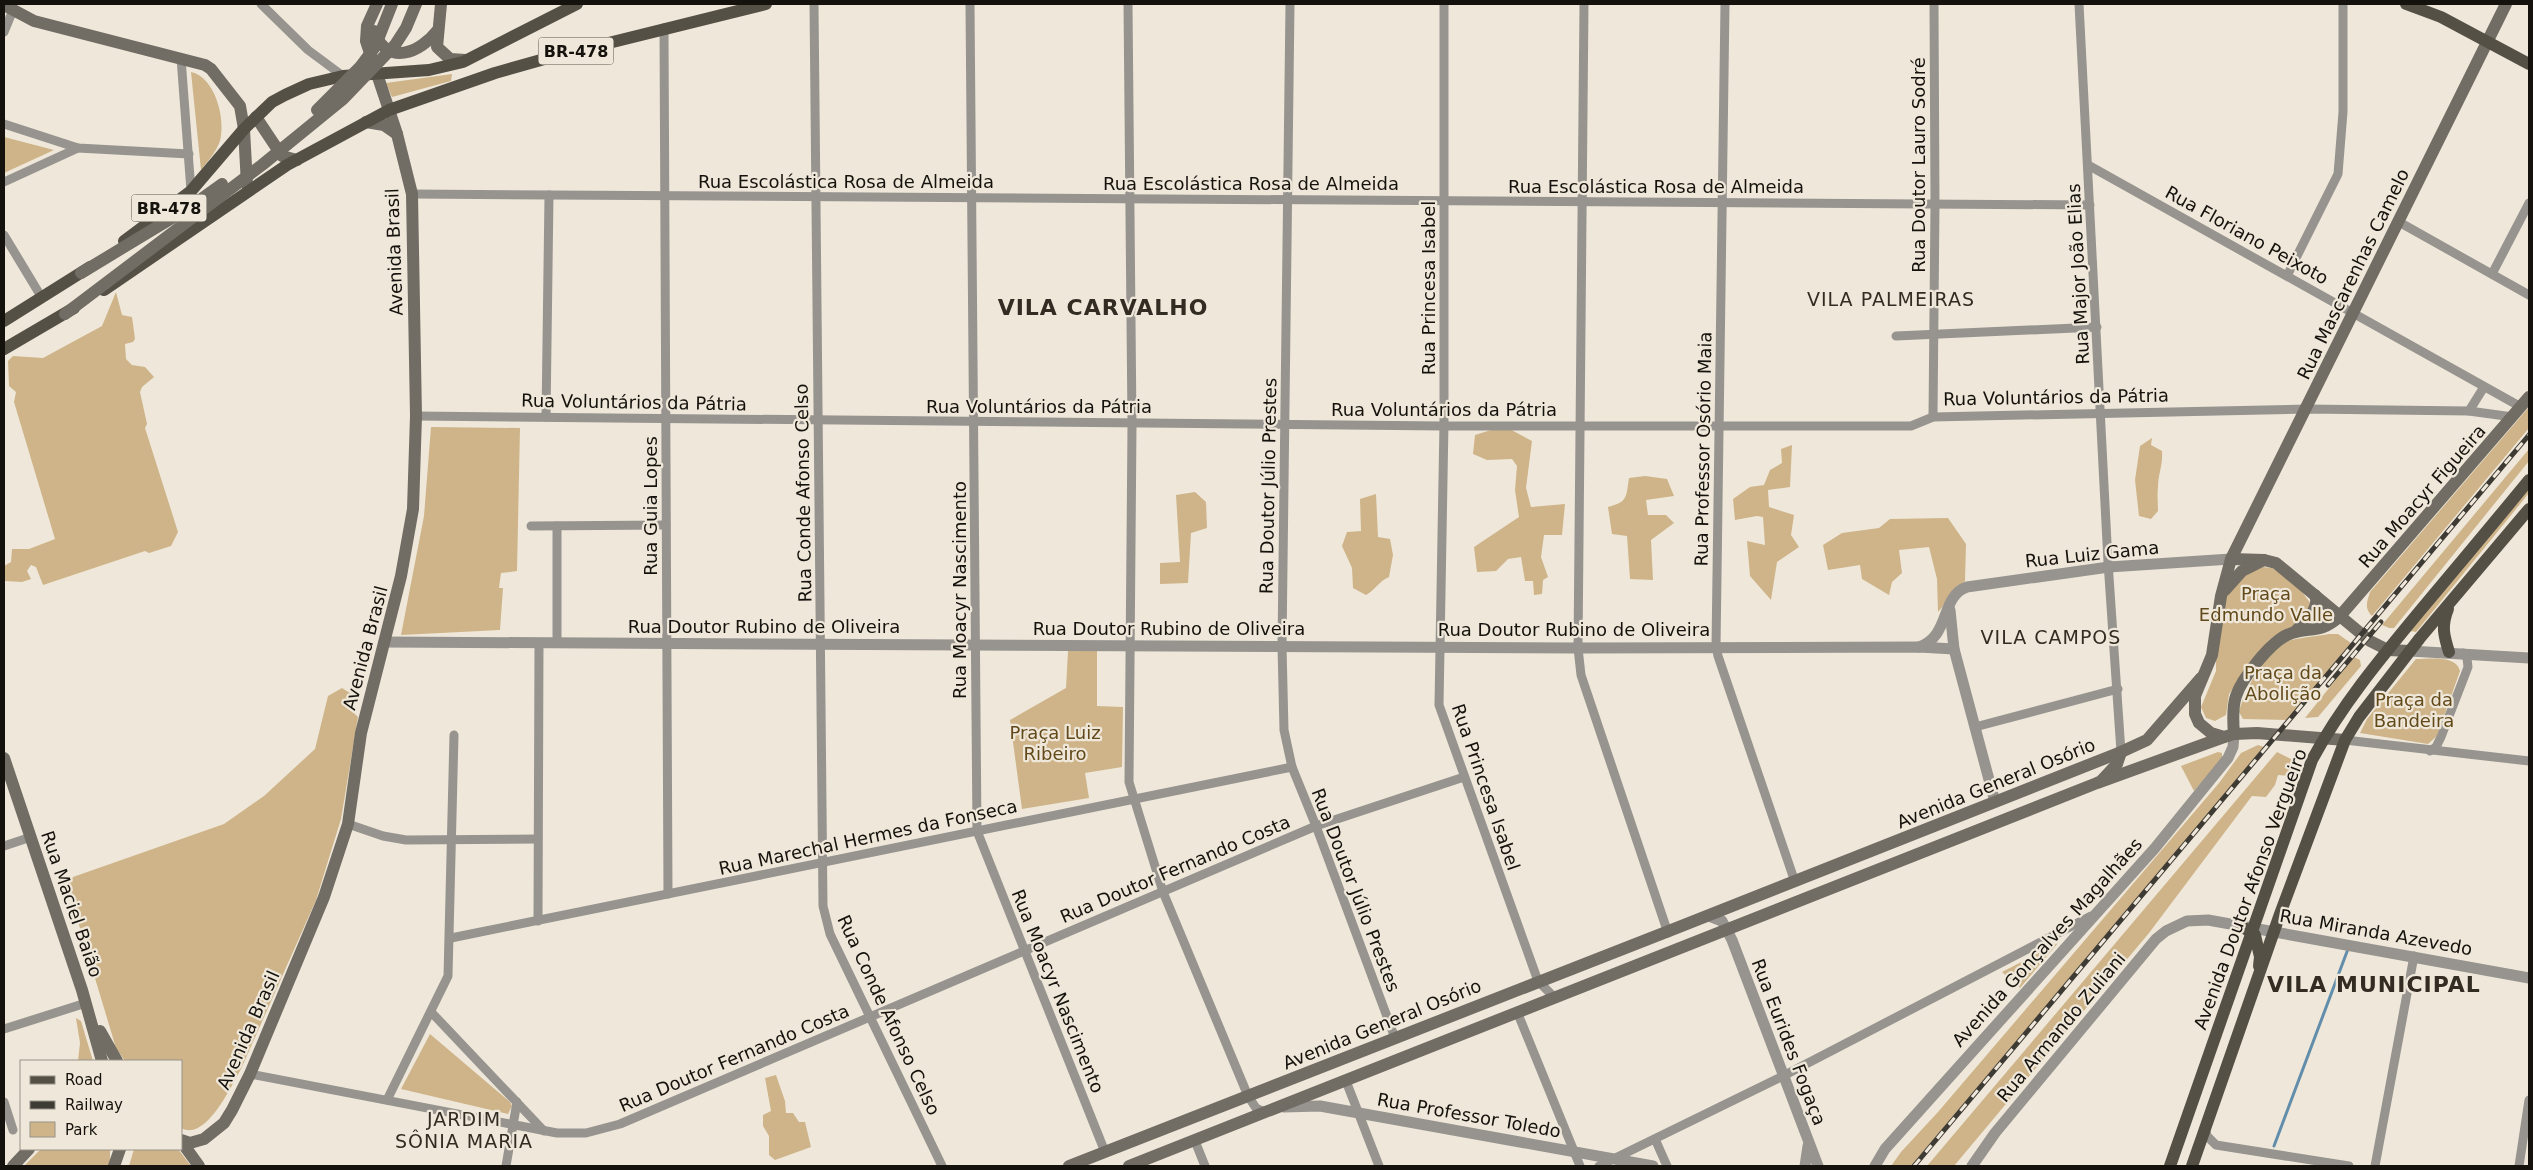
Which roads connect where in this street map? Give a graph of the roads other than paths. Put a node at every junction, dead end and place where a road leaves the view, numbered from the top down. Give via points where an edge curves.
1 (261, 4) edge
2 (377, 4) edge
3 (392, 4) edge
4 (416, 4) edge
5 (441, 4) edge
6 (577, 4) edge
7 (766, 4) edge
8 (814, 4) edge
9 (970, 4) edge
10 (1128, 4) edge
11 (1290, 4) edge
12 (1444, 4) edge
13 (1584, 4) edge
14 (1726, 4) edge
15 (1934, 4) edge
16 (2079, 4) edge
17 (2343, 4) edge
18 (2406, 4) edge
19 (2506, 4) edge
20 (8, 7) edge
21 (664, 28) junction
22 (438, 30) junction
23 (4, 32) edge
24 (2487, 42) junction
25 (181, 58) junction
26 (468, 60) junction
27 (2529, 64) edge
28 (376, 73) junction
29 (343, 76) junction
30 (389, 110) junction
31 (256, 118) junction
32 (366, 122) junction
33 (4, 124) edge
34 (244, 129) junction
35 (396, 134) junction
36 (78, 148) junction
37 (189, 154) junction
38 (297, 160) junction
39 (2088, 165) junction
40 (4, 182) edge
41 (192, 191) junction
42 (248, 194) junction
43 (412, 194) junction
44 (549, 195) junction
45 (665, 196) junction
46 (816, 196) junction
47 (972, 198) junction
48 (1130, 198) junction
49 (1289, 200) junction
50 (1444, 201) junction
51 (1582, 202) junction
52 (1723, 202) junction
53 (2529, 203) edge
54 (1936, 204) junction
55 (2090, 205) junction
56 (2399, 222) junction
57 (4, 235) edge
58 (81, 273) junction
59 (2492, 274) junction
60 (2287, 276) junction
61 (2529, 295) edge
62 (42, 298) junction
63 (64, 314) junction
64 (2354, 314) junction
65 (4, 321) edge
66 (2097, 327) junction
67 (1934, 335) junction
68 (1896, 336) dead end
69 (4, 349) edge
70 (2484, 387) junction
71 (2521, 407) edge
72 (2307, 409) junction
73 (2469, 411) junction
74 (2102, 412) junction
75 (416, 416) junction
76 (1933, 416) junction
77 (546, 417) junction
78 (666, 420) junction
79 (818, 420) junction
80 (974, 421) junction
81 (1132, 423) junction
82 (1286, 424) junction
83 (1580, 425) junction
84 (1720, 425) junction
85 (1444, 426) junction
86 (2529, 480) edge
87 (2529, 509) edge
88 (666, 525) junction
89 (531, 526) dead end
90 (557, 526) junction
91 (2231, 560) junction
92 (2264, 560) junction
93 (2109, 567) junction
94 (2315, 595) junction
95 (2221, 596) junction
96 (2452, 601) junction
97 (1950, 606) junction
98 (2340, 616) junction
99 (2295, 632) junction
100 (384, 642) junction
101 (539, 643) junction
102 (557, 643) junction
103 (667, 644) junction
104 (820, 644) junction
105 (976, 645) junction
106 (1132, 646) junction
107 (1282, 646) junction
108 (1716, 646) junction
109 (1440, 647) junction
110 (1919, 647) junction
111 (1578, 648) junction
112 (1954, 649) junction
113 (2388, 650) junction
114 (2410, 651) junction
115 (2449, 652) junction
116 (2463, 653) junction
117 (2529, 658) edge
118 (2201, 678) junction
119 (2118, 689) junction
120 (1975, 727) junction
121 (2230, 731) junction
122 (454, 735) dead end
123 (2324, 738) junction
124 (2346, 740) junction
125 (2430, 751) junction
126 (2121, 752) junction
127 (4, 758) edge
128 (2529, 761) edge
129 (1292, 767) junction
130 (1464, 777) junction
131 (2097, 783) junction
132 (1133, 799) junction
133 (1995, 802) junction
134 (348, 824) junction
135 (1316, 826) junction
136 (976, 831) junction
137 (31, 837) junction
138 (538, 839) junction
139 (453, 840) junction
140 (4, 846) edge
141 (823, 862) junction
142 (1794, 882) junction
143 (1162, 892) junction
144 (668, 894) junction
145 (2093, 915) junction
146 (1709, 916) junction
147 (538, 921) junction
148 (2241, 926) joint
149 (1727, 930) junction
150 (2254, 930) junction
151 (2274, 931) junction
152 (1668, 933) junction
153 (451, 938) junction
154 (1024, 952) junction
155 (2414, 956) junction
156 (2529, 978) edge
157 (1538, 981) junction
158 (2256, 983) junction
159 (1555, 998) junction
160 (86, 1003) junction
161 (432, 1013) junction
162 (1518, 1014) junction
163 (869, 1018) junction
164 (4, 1029) edge
165 (1395, 1038) junction
166 (102, 1060) edge
167 (117, 1060) edge
168 (250, 1074) junction
169 (1783, 1076) junction
170 (1346, 1081) junction
171 (1248, 1096) junction
172 (387, 1100) junction
173 (2529, 1100) edge
174 (4, 1102) edge
175 (517, 1102) junction
176 (1280, 1107) junction
177 (1265, 1112) junction
178 (1359, 1114) junction
179 (513, 1125) junction
180 (2205, 1127) junction
181 (13, 1130) dead end
182 (544, 1131) junction
183 (1655, 1139) junction
184 (182, 1140) edge
185 (182, 1141) edge
186 (1195, 1141) junction
187 (1808, 1142) junction
188 (28, 1150) edge
189 (112, 1150) edge
190 (120, 1150) edge
191 (1574, 1151) junction
192 (1105, 1152) junction
193 (1613, 1159) junction
194 (1975, 1163) edge
195 (13, 1166) edge
196 (114, 1166) edge
197 (199, 1166) edge
198 (506, 1166) edge
199 (942, 1166) edge
200 (1069, 1166) edge
201 (1129, 1166) edge
202 (1205, 1166) edge
203 (1379, 1166) edge
204 (1580, 1166) edge
205 (1599, 1166) edge
206 (1653, 1166) edge
207 (1668, 1166) edge
208 (1805, 1166) edge
209 (1818, 1166) edge
210 (1875, 1166) edge
211 (2170, 1166) edge
212 (2192, 1166) edge
213 (2349, 1166) edge
214 (2375, 1166) edge
215 (2519, 1166) edge

1 - 29 street via 314,55
2 - 22 main road via 374,32 380,43 390,50 411,53
2 - 28 main road, Avenida Brasil via 367,26 366,41
3 - 58 main road, bridge via 375,47 309,119 190,207
4 - 63 main road, bridge via 395,45 343,99 262,165
5 - 22 main road
6 - 26 main road, BR-478
7 - 21 main road, BR-478
8 - 46 street, Rua Conde Afonso Celso
9 - 47 street, Rua Moacyr Nascimento
10 - 48 street
11 - 49 street, Rua Doutor Júlio Prestes
12 - 50 street, Rua Princesa Isabel
13 - 51 street
14 - 52 street, Rua Professor Osório Maia
15 - 54 street, Rua Doutor Lauro Sodré
16 - 39 street, Rua Major João Elias
17 - 60 street via 2343,112 2338,174
18 - 24 main road via 2440,17
19 - 24 main road, Rua Mascarenhas Camelo
20 - 23 street
20 - 25 main road via 34,21
21 - 30 main road, BR-478 via 495,73
21 - 45 street, Rua Guia Lopes
22 - 26 main road via 437,47 440,52 450,59
24 - 27 main road
24 - 56 main road, Rua Mascarenhas Camelo
25 - 34 main road via 212,69 240,106
25 - 37 street
26 - 28 main road, BR-478 via 429,70
28 - 29 main road, BR-478
28 - 30 main road, Avenida Brasil
29 - 31 main road, BR-478 via 309,84 285,95 272,102
30 - 32 main road, BR-478
30 - 35 main road, Avenida Brasil
31 - 34 main road, BR-478
31 - 38 main road via 282,156
32 - 35 main road via 384,125
32 - 38 main road, BR-478
33 - 36 street
34 - 41 main road, BR-478
34 - 42 main road
35 - 43 main road, Avenida Brasil
36 - 37 street
36 - 40 street
37 - 41 street
38 - 42 main road, BR-478
39 - 55 street, Rua Major João Elias
39 - 60 street, Rua Floriano Peixoto
41 - 58 main road, BR-478
42 - 63 main road, BR-478
43 - 44 street, Rua Escolástica Rosa de Almeida
43 - 75 main road, Avenida Brasil
44 - 45 street, Rua Escolástica Rosa de Almeida
44 - 77 street
45 - 46 street, Rua Escolástica Rosa de Almeida
45 - 78 street, Rua Guia Lopes
46 - 47 street, Rua Escolástica Rosa de Almeida
46 - 79 street, Rua Conde Afonso Celso
47 - 48 street, Rua Escolástica Rosa de Almeida
47 - 80 street, Rua Moacyr Nascimento
48 - 49 street, Rua Escolástica Rosa de Almeida
48 - 81 street
49 - 50 street, Rua Escolástica Rosa de Almeida
49 - 82 street, Rua Doutor Júlio Prestes
50 - 51 street, Rua Escolástica Rosa de Almeida
50 - 85 street, Rua Princesa Isabel
51 - 52 street, Rua Escolástica Rosa de Almeida
51 - 83 street
52 - 54 street, Rua Escolástica Rosa de Almeida
52 - 84 street, Rua Professor Osório Maia
53 - 59 street
54 - 55 street, Rua Escolástica Rosa de Almeida
54 - 67 street, Rua Doutor Lauro Sodré
55 - 66 street, Rua Major João Elias
56 - 59 street
56 - 64 main road, Rua Mascarenhas Camelo
57 - 62 street
58 - 62 main road, BR-478
59 - 61 street
60 - 64 street, Rua Floriano Peixoto
62 - 65 main road, BR-478
63 - 69 main road, BR-478
64 - 70 street, Rua Floriano Peixoto
64 - 72 main road, Rua Mascarenhas Camelo
66 - 67 street
66 - 74 street, Rua Major João Elias
67 - 68 street
67 - 76 street, Rua Doutor Lauro Sodré
70 - 71 street, Rua Floriano Peixoto
70 - 73 street
71 - 73 street, Rua Voluntários da Pátria
71 - 98 main road, Rua Moacyr Figueira
72 - 73 street, Rua Voluntários da Pátria
72 - 74 street, Rua Voluntários da Pátria
72 - 91 main road, Rua Mascarenhas Camelo
74 - 76 street, Rua Voluntários da Pátria
74 - 93 street, Rua Major João Elias
75 - 77 street, Rua Voluntários da Pátria
75 - 100 main road, Avenida Brasil via 413,509 401,576
76 - 84 street, Rua Voluntários da Pátria via 1911,426
77 - 78 street, Rua Voluntários da Pátria
78 - 79 street, Rua Voluntários da Pátria
78 - 88 street, Rua Guia Lopes
79 - 80 street, Rua Voluntários da Pátria
79 - 104 street, Rua Conde Afonso Celso
80 - 81 street, Rua Voluntários da Pátria
80 - 105 street, Rua Moacyr Nascimento
81 - 82 street, Rua Voluntários da Pátria
81 - 106 street
82 - 85 street, Rua Voluntários da Pátria
82 - 107 street, Rua Doutor Júlio Prestes
83 - 84 street, Rua Voluntários da Pátria
83 - 85 street, Rua Voluntários da Pátria
83 - 111 street
84 - 108 street, Rua Professor Osório Maia
85 - 109 street, Rua Princesa Isabel
86 - 113 main road, Avenida Doutor Afonso Vergueiro
87 - 96 main road, Avenida Doutor Afonso Vergueiro
88 - 90 street
88 - 103 street, Rua Guia Lopes
89 - 90 street
90 - 102 street
91 - 92 main road
91 - 93 street, Rua Luiz Gama
91 - 95 main road
92 - 94 main road via 2282,566
92 - 95 main road via 2242,571
93 - 97 street, Rua Luiz Gama via 1958,590
93 - 119 street, Rua Major João Elias
94 - 98 main road
94 - 99 main road via 2315,608
95 - 118 main road via 2212,655
96 - 114 main road, Avenida Doutor Afonso Vergueiro
96 - 115 main road via 2443,620 2442,631
97 - 110 street via 1934,638
97 - 112 street
98 - 99 main road via 2319,630
98 - 113 main road via 2370,641
99 - 121 main road via 2272,644 2250,674 2235,698
100 - 101 street, Rua Doutor Rubino de Oliveira
100 - 134 main road, Avenida Brasil via 361,733
101 - 102 street, Rua Doutor Rubino de Oliveira
101 - 138 street
102 - 103 street, Rua Doutor Rubino de Oliveira
103 - 104 street, Rua Doutor Rubino de Oliveira
103 - 144 street, Rua Guia Lopes
104 - 105 street, Rua Doutor Rubino de Oliveira
104 - 141 street, Rua Conde Afonso Celso
105 - 106 street, Rua Doutor Rubino de Oliveira
105 - 136 street, Rua Moacyr Nascimento
106 - 107 street, Rua Doutor Rubino de Oliveira
106 - 132 street via 1129,782
107 - 109 street, Rua Doutor Rubino de Oliveira
107 - 129 street, Rua Doutor Júlio Prestes via 1284,730
108 - 110 street, Rua Doutor Rubino de Oliveira
108 - 111 street, Rua Doutor Rubino de Oliveira
108 - 142 street, Rua Professor Osório Maia
109 - 111 street, Rua Doutor Rubino de Oliveira
109 - 130 street, Rua Princesa Isabel via 1439,705
110 - 112 street, Rua Doutor Rubino de Oliveira
111 - 152 street via 1581,675
112 - 120 street
113 - 114 main road
113 - 123 main road, Avenida Doutor Afonso Vergueiro via 2342,708
114 - 115 street
114 - 124 main road, Avenida Doutor Afonso Vergueiro via 2359,717
115 - 116 street
116 - 117 street
116 - 125 street via 2468,667 2441,737
118 - 121 main road via 2195,696 2195,714 2202,727
118 - 126 main road, Avenida General Osório via 2147,740
119 - 120 street
119 - 126 street, Rua Major João Elias
120 - 133 street
121 - 123 main road
121 - 131 main road
121 - 145 street, Avenida Gonçalves Magalhães via 2233,747 2228,758 2155,848
122 - 139 street
123 - 124 main road
123 - 150 main road, Avenida Doutor Afonso Vergueiro via 2312,760
124 - 125 street
124 - 151 main road, Avenida Doutor Afonso Vergueiro
125 - 128 street
126 - 131 main road via 2117,764
126 - 133 main road, Avenida General Osório
127 - 137 main road, Rua Maciel Baião
129 - 132 street, Rua Marechal Hermes da Fonseca
129 - 135 street, Rua Doutor Júlio Prestes
130 - 135 street, Rua Doutor Fernando Costa
130 - 157 street, Rua Princesa Isabel
131 - 149 main road
132 - 136 street, Rua Marechal Hermes da Fonseca
132 - 143 street
133 - 142 main road, Avenida General Osório
134 - 139 street via 406,840
134 - 168 main road, Avenida Brasil via 324,897
135 - 143 street, Rua Doutor Fernando Costa
135 - 165 street, Rua Doutor Júlio Prestes
136 - 141 street, Rua Marechal Hermes da Fonseca
136 - 154 street, Rua Moacyr Nascimento
137 - 140 street
137 - 160 main road, Rua Maciel Baião
138 - 139 street
138 - 147 street
139 - 153 street
141 - 144 street, Rua Marechal Hermes da Fonseca
141 - 163 street, Rua Conde Afonso Celso via 823,906 830,934
142 - 146 main road, Avenida General Osório
143 - 154 street, Rua Doutor Fernando Costa
143 - 171 street
144 - 147 street, Rua Marechal Hermes da Fonseca
145 - 169 street
145 - 210 street, Avenida Gonçalves Magalhães via 1884,1149
146 - 149 street via 1718,918
146 - 152 main road, Avenida General Osório
147 - 153 street, Rua Marechal Hermes da Fonseca
148 - 150 main road
148 - 194 street, Rua Armando Zuliani via 2208,920 2187,921 2156,939 1995,1133
149 - 159 main road
149 - 169 street, Rua Eurides Fogaça
150 - 151 street, Rua Miranda Azevedo
150 - 158 main road via 2260,957
150 - 211 main road, Avenida Doutor Afonso Vergueiro
151 - 155 street, Rua Miranda Azevedo
151 - 158 main road, Avenida Doutor Afonso Vergueiro
152 - 157 main road, Avenida General Osório
153 - 161 street via 448,976
154 - 163 street, Rua Doutor Fernando Costa
154 - 192 street, Rua Moacyr Nascimento
155 - 156 street, Rua Miranda Azevedo
155 - 214 street
157 - 159 street, Rua Princesa Isabel
157 - 165 main road, Avenida General Osório
158 - 180 main road, Avenida Doutor Afonso Vergueiro
159 - 162 main road
160 - 164 street
160 - 166 main road, Rua Maciel Baião
160 - 167 main road
161 - 172 street
161 - 175 street
162 - 170 main road
162 - 191 street
163 - 182 street, Rua Doutor Fernando Costa via 620,1124 578,1134
163 - 199 street, Rua Conde Afonso Celso
165 - 171 main road, Avenida General Osório
168 - 172 street, Rua Doutor Fernando Costa
168 - 184 main road, Avenida Brasil via 232,1110 213,1133 198,1142
169 - 183 street
169 - 187 street, Rua Eurides Fogaça
170 - 176 main road
170 - 178 street
171 - 177 street via 1256,1108
171 - 192 main road, Avenida General Osório
172 - 179 street, Rua Doutor Fernando Costa
173 - 215 street
174 - 181 street
175 - 179 street
175 - 182 street
176 - 177 main road
176 - 178 street, Rua Professor Toledo via 1309,1105
177 - 186 main road
178 - 191 street, Rua Professor Toledo
178 - 203 street
179 - 182 street, Rua Doutor Fernando Costa
179 - 198 street
180 - 212 main road, Avenida Doutor Afonso Vergueiro
180 - 213 street via 2207,1136 2216,1145
183 - 193 street
183 - 207 street
185 - 197 main road
186 - 201 main road
186 - 202 street
187 - 208 street
187 - 209 street, Rua Eurides Fogaça
188 - 195 main road
189 - 196 main road
190 - 196 main road
191 - 193 street, Rua Professor Toledo
191 - 204 street
192 - 200 main road, Avenida General Osório
193 - 205 street
193 - 206 street, Rua Professor Toledo

